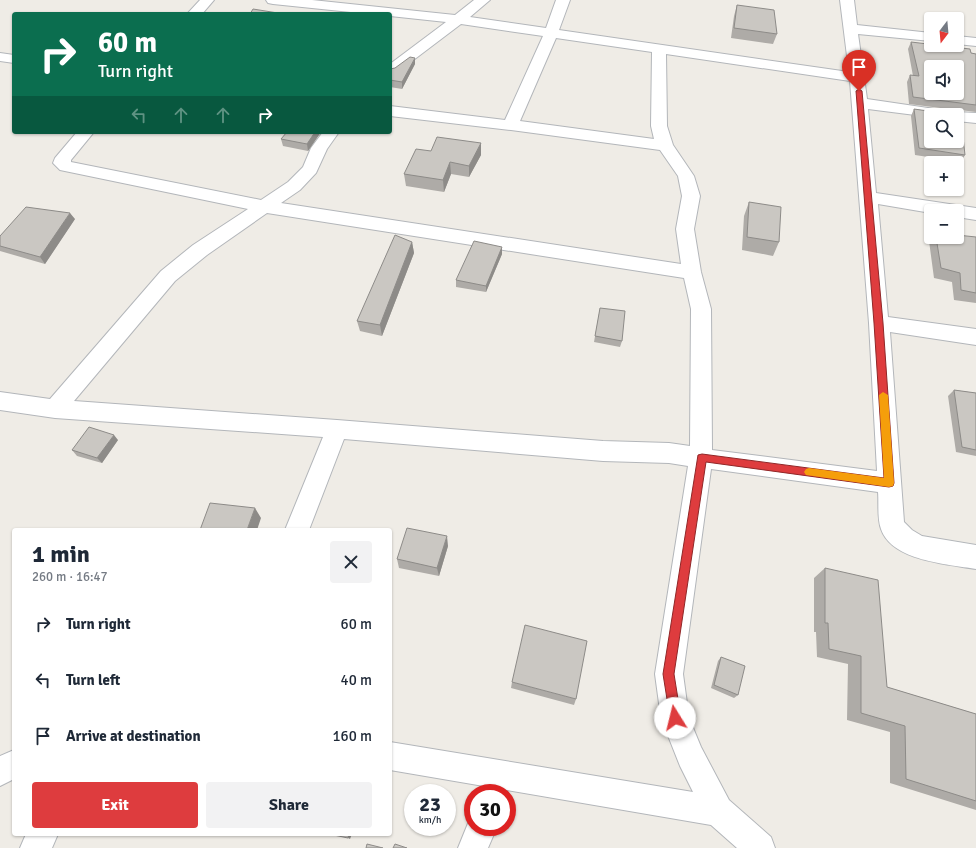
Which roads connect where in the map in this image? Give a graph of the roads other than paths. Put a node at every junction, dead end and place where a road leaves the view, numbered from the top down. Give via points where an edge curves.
1 (207, 0) edge
2 (273, 0) edge
3 (483, 0) edge
4 (563, 0) edge
5 (847, 0) edge
6 (196, 12) edge
7 (390, 12) edge
8 (392, 12) edge
9 (458, 19) junction
10 (852, 29) junction
11 (551, 33) junction
12 (924, 36) edge
13 (964, 41) edge
14 (976, 42) edge
15 (659, 49) junction
16 (0, 57) edge
17 (12, 59) edge
18 (392, 69) edge
19 (857, 78) junction
20 (860, 103) junction
21 (392, 111) edge
22 (924, 112) edge
23 (964, 117) edge
24 (976, 118) edge
25 (511, 125) junction
26 (84, 134) edge
27 (330, 134) edge
28 (665, 146) junction
29 (867, 197) junction
30 (263, 206) junction
31 (976, 214) edge
32 (692, 272) junction
33 (878, 323) junction
34 (976, 337) edge
35 (0, 400) edge
36 (55, 409) junction
37 (336, 429) junction
38 (702, 458) junction
39 (889, 483) junction
40 (298, 528) edge
41 (976, 557) edge
42 (392, 757) edge
43 (12, 765) edge
44 (0, 771) edge
45 (501, 784) edge
46 (516, 786) edge
47 (718, 811) junction
48 (42, 836) edge
49 (478, 836) edge
50 (35, 848) edge
51 (473, 848) edge
52 (760, 848) edge

1 - 6 street
2 - 7 street
3 - 9 street
4 - 11 street
5 - 10 street
8 - 9 street
9 - 11 street
9 - 18 street
10 - 12 street
10 - 19 street
11 - 15 street
11 - 25 street
13 - 14 street
15 - 19 street
15 - 28 street via 659,126
16 - 17 street
19 - 20 street
20 - 22 street
20 - 29 street
21 - 25 street
23 - 24 street
25 - 28 street
26 - 30 street via 61,163
27 - 30 street via 319,148 310,169 294,186
28 - 32 street via 686,176 691,196 685,229
29 - 31 street
29 - 33 street
30 - 32 street
30 - 36 street via 168,276
32 - 38 street via 701,310
33 - 34 street
33 - 39 street
35 - 36 street
36 - 37 street
37 - 38 street via 603,452 669,453
37 - 40 street
38 - 39 street
38 - 47 street via 669,674 675,718 690,756
39 - 41 street via 892,527 903,538 918,547
42 - 45 street
43 - 44 street
46 - 47 street
47 - 52 street
48 - 50 street
49 - 51 street

